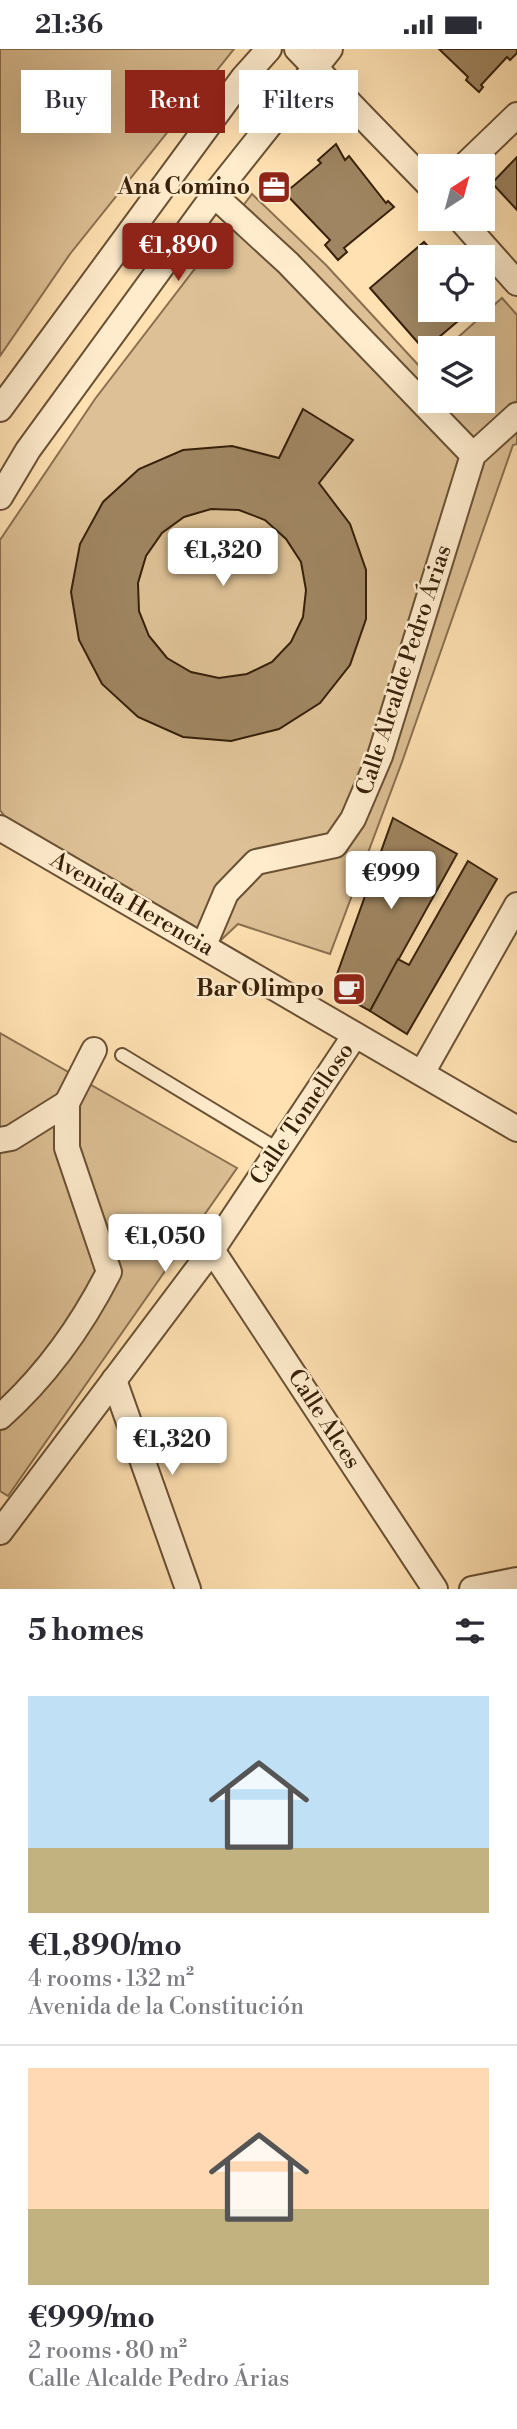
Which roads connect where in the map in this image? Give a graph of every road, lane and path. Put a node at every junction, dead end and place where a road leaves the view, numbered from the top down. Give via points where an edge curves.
1 (269, 49) edge
2 (314, 54) edge
3 (517, 115) edge
4 (476, 154) edge
5 (418, 172) edge
6 (214, 195) junction
7 (471, 231) edge
8 (517, 283) edge
9 (0, 409) edge
10 (517, 415) edge
11 (473, 455) junction
12 (0, 497) edge
13 (0, 828) edge
14 (517, 905) edge
15 (204, 946) junction
16 (355, 1035) junction
17 (94, 1051) dead end
18 (122, 1055) dead end
19 (422, 1073) junction
20 (67, 1103) junction
21 (517, 1129) edge
22 (0, 1140) edge
23 (279, 1150) junction
24 (212, 1250) junction
25 (114, 1380) junction
26 (0, 1417) edge
27 (0, 1532) edge
28 (517, 1580) edge
29 (188, 1589) edge
30 (435, 1589) edge
31 (472, 1589) edge

1 - 9 street
2 - 5 street
2 - 6 street
3 - 4 street
6 - 11 street via 288,263
6 - 12 street via 29,450
7 - 8 street
10 - 11 street
11 - 15 street, Calle Alcalde Pedro Árias via 380,756 353,819 335,845 257,863 226,893
13 - 15 street, Avenida Herencia
14 - 19 street
15 - 16 street, Avenida Herencia
16 - 19 street, Avenida Herencia
16 - 23 street, Calle Tomelloso
17 - 20 street
18 - 23 lane
19 - 21 street, Avenida Herencia
20 - 22 street via 11,1138
20 - 26 street via 67,1148 109,1272 84,1320 26,1394
23 - 24 street, Calle Tomelloso
24 - 25 street, Calle Tomelloso
24 - 30 street, Calle Alces
25 - 27 street, Calle Tomelloso
25 - 29 street
28 - 31 street

